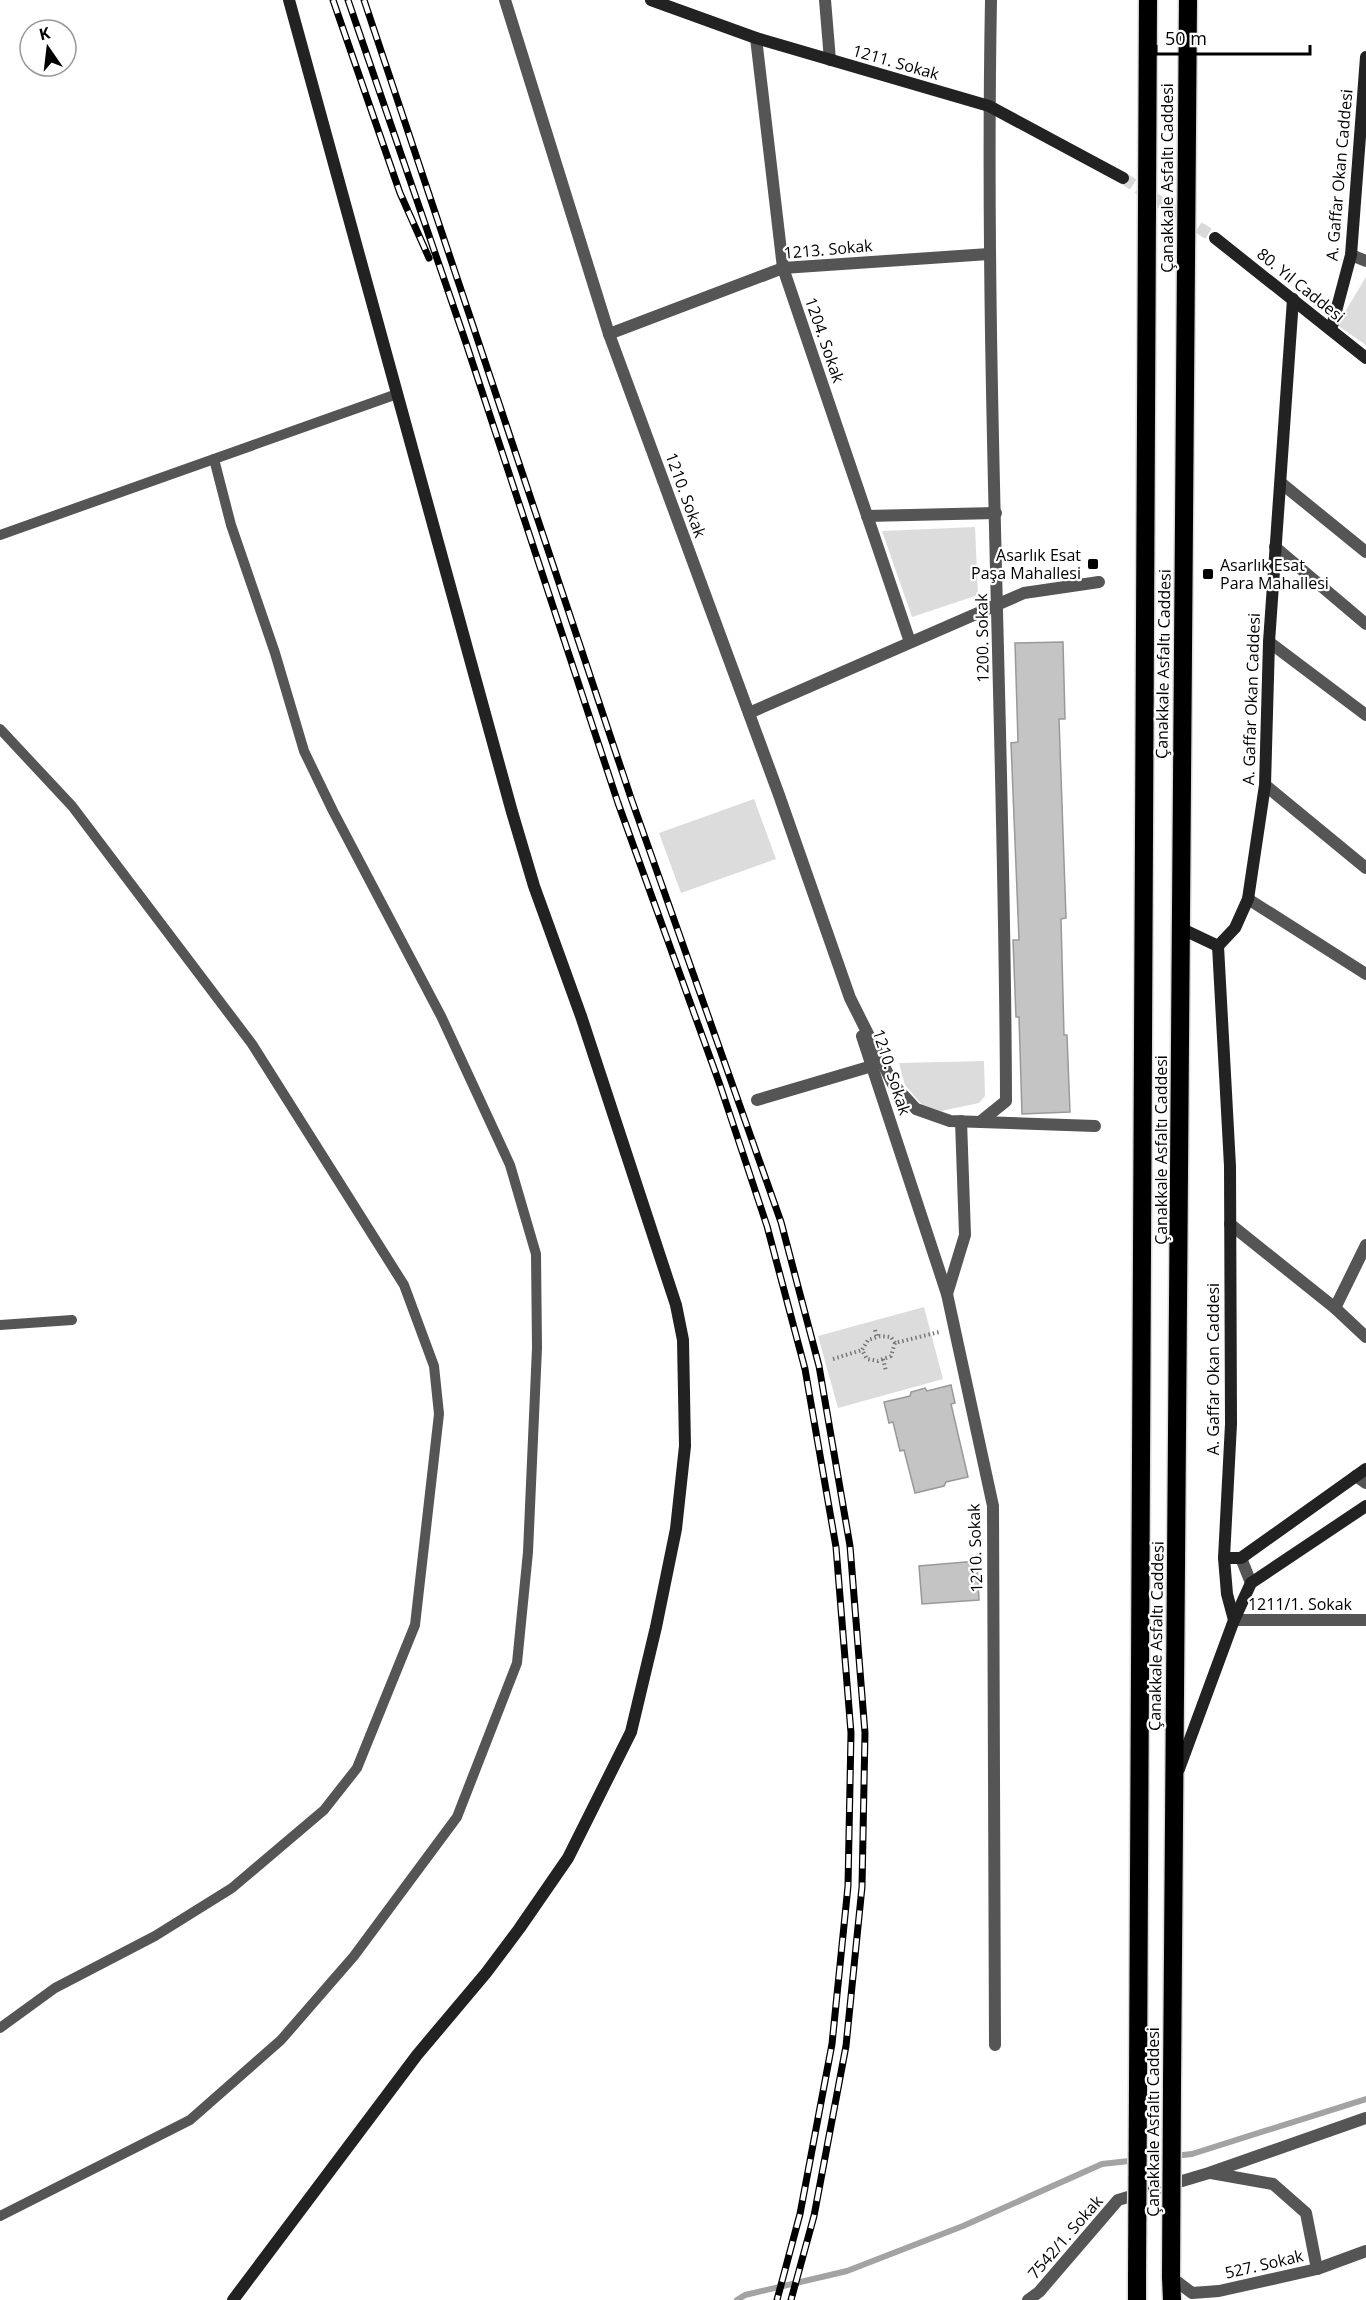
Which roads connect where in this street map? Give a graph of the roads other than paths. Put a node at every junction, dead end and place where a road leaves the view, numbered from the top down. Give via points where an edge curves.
1 (289, 0) edge
2 (505, 0) edge
3 (651, 0) edge
4 (825, 0) edge
5 (991, 0) edge
6 (1148, 0) edge
7 (1188, 0) edge
8 (756, 38) junction
9 (1366, 57) edge
10 (830, 60) junction
11 (989, 106) junction
12 (1123, 178) tunnel mouth
13 (1215, 238) tunnel mouth
14 (989, 254) junction
15 (1351, 255) junction
16 (1366, 261) edge
17 (783, 268) junction
18 (1293, 299) junction
19 (1331, 330) junction
20 (609, 334) junction
21 (1366, 358) edge
22 (397, 394) junction
23 (214, 459) junction
24 (1281, 483) junction
25 (996, 513) junction
26 (867, 516) junction
27 (0, 535) edge
28 (1275, 547) junction
29 (1366, 552) edge
30 (1099, 582) dead end
31 (998, 604) junction
32 (1366, 624) edge
33 (910, 642) junction
34 (1269, 642) junction
35 (749, 712) junction
36 (1366, 715) edge
37 (0, 729) edge
38 (1265, 785) junction
39 (1366, 868) edge
40 (1248, 899) junction
41 (1180, 928) junction
42 (1218, 946) junction
43 (1366, 974) edge
44 (850, 998) junction
45 (872, 1066) junction
46 (757, 1100) dead end
47 (961, 1121) junction
48 (980, 1122) junction
49 (1095, 1126) dead end
50 (1230, 1224) junction
51 (1366, 1245) edge
52 (947, 1294) junction
53 (1335, 1308) junction
54 (72, 1320) dead end
55 (0, 1324) edge
56 (1366, 1337) edge
57 (1363, 1476) edge
58 (1366, 1506) edge
59 (1224, 1558) junction
60 (1240, 1558) junction
61 (1251, 1583) junction
62 (1234, 1620) junction
63 (1366, 1620) edge
64 (1174, 1782) junction
65 (0, 2028) edge
66 (995, 2045) dead end
67 (1366, 2118) edge
68 (1209, 2173) junction
69 (0, 2216) edge
70 (1366, 2252) edge
71 (1317, 2269) junction
72 (1172, 2277) junction
73 (233, 2300) edge
74 (1028, 2300) edge
75 (1137, 2300) edge
76 (1172, 2300) edge

1 - 22 street
2 - 20 street, 1210. Sokak
3 - 8 street, 1211. Sokak
4 - 10 street
5 - 11 street, 1200. Sokak
6 - 75 highway, Çanakkale Asfaltı Caddesi, bridge
7 - 41 highway, Çanakkale Asfaltı Caddesi
8 - 10 street, 1211. Sokak
8 - 17 street, 1204. Sokak
9 - 15 street, A. Gaffar Okan Caddesi
10 - 11 street, 1211. Sokak
11 - 12 street, 1211. Sokak
11 - 14 street, 1200. Sokak
13 - 18 street, 80. Yıl Caddesi
14 - 17 street, 1213. Sokak
14 - 25 street, 1200. Sokak
15 - 16 street
15 - 19 street, A. Gaffar Okan Caddesi
17 - 20 street, 1213. Sokak
17 - 26 street, 1204. Sokak
18 - 19 street, 80. Yıl Caddesi
18 - 24 street, A. Gaffar Okan Caddesi
19 - 21 street, 80. Yıl Caddesi
20 - 35 street, 1210. Sokak
22 - 23 lane
22 - 73 street via 534,886 582,1016 676,1305 683,1340 685,1446 676,1529 631,1732 568,1858 486,1973 417,2055
23 - 27 lane
23 - 69 lane via 231,525 304,751 441,1016 510,1165 536,1254 537,1348 528,1540 517,1663 457,1817 354,1956 281,2040 190,2120
24 - 28 street, A. Gaffar Okan Caddesi
24 - 29 street
25 - 26 street
25 - 31 street, 1200. Sokak
26 - 33 street, 1204. Sokak
28 - 32 street
28 - 34 street, A. Gaffar Okan Caddesi
30 - 31 street via 1024,593
31 - 33 street
31 - 48 street, 1200. Sokak via 1006,1101
33 - 35 street
34 - 36 street
34 - 38 street, A. Gaffar Okan Caddesi
35 - 44 street, 1210. Sokak
37 - 65 lane via 72,806 252,1044 404,1284 434,1366 439,1413 415,1625 357,1768 324,1810 232,1888 154,1936 56,1988
38 - 39 street
38 - 40 street, A. Gaffar Okan Caddesi
40 - 42 street, A. Gaffar Okan Caddesi via 1235,928
40 - 43 street
41 - 42 street
41 - 64 highway, Çanakkale Asfaltı Caddesi
42 - 50 street, A. Gaffar Okan Caddesi
44 - 45 street, 1210. Sokak
44 - 47 street, 1210. Sokak via 893,1084 916,1109
45 - 46 street
45 - 52 street, 1210. Sokak
47 - 48 street, 1210. Sokak
47 - 52 street via 965,1235
48 - 49 street, 1210. Sokak
50 - 53 street
50 - 59 street, A. Gaffar Okan Caddesi via 1231,1424
51 - 53 street
52 - 66 street, 1210. Sokak via 993,1506
53 - 56 street
54 - 55 lane
57 - 60 street
58 - 61 street
59 - 60 street
59 - 62 street, A. Gaffar Okan Caddesi
60 - 61 street
61 - 62 street
62 - 63 street, 1211/1. Sokak
62 - 64 street
64 - 72 highway, Çanakkale Asfaltı Caddesi, bridge
67 - 68 street
68 - 71 street, 7542/1. Sokak via 1273,2184 1306,2213
68 - 74 street, 7542/1. Sokak via 1118,2200
70 - 71 street, 527. Sokak
71 - 72 street, 527. Sokak via 1219,2291 1192,2293
72 - 76 highway, Çanakkale Asfaltı Caddesi

